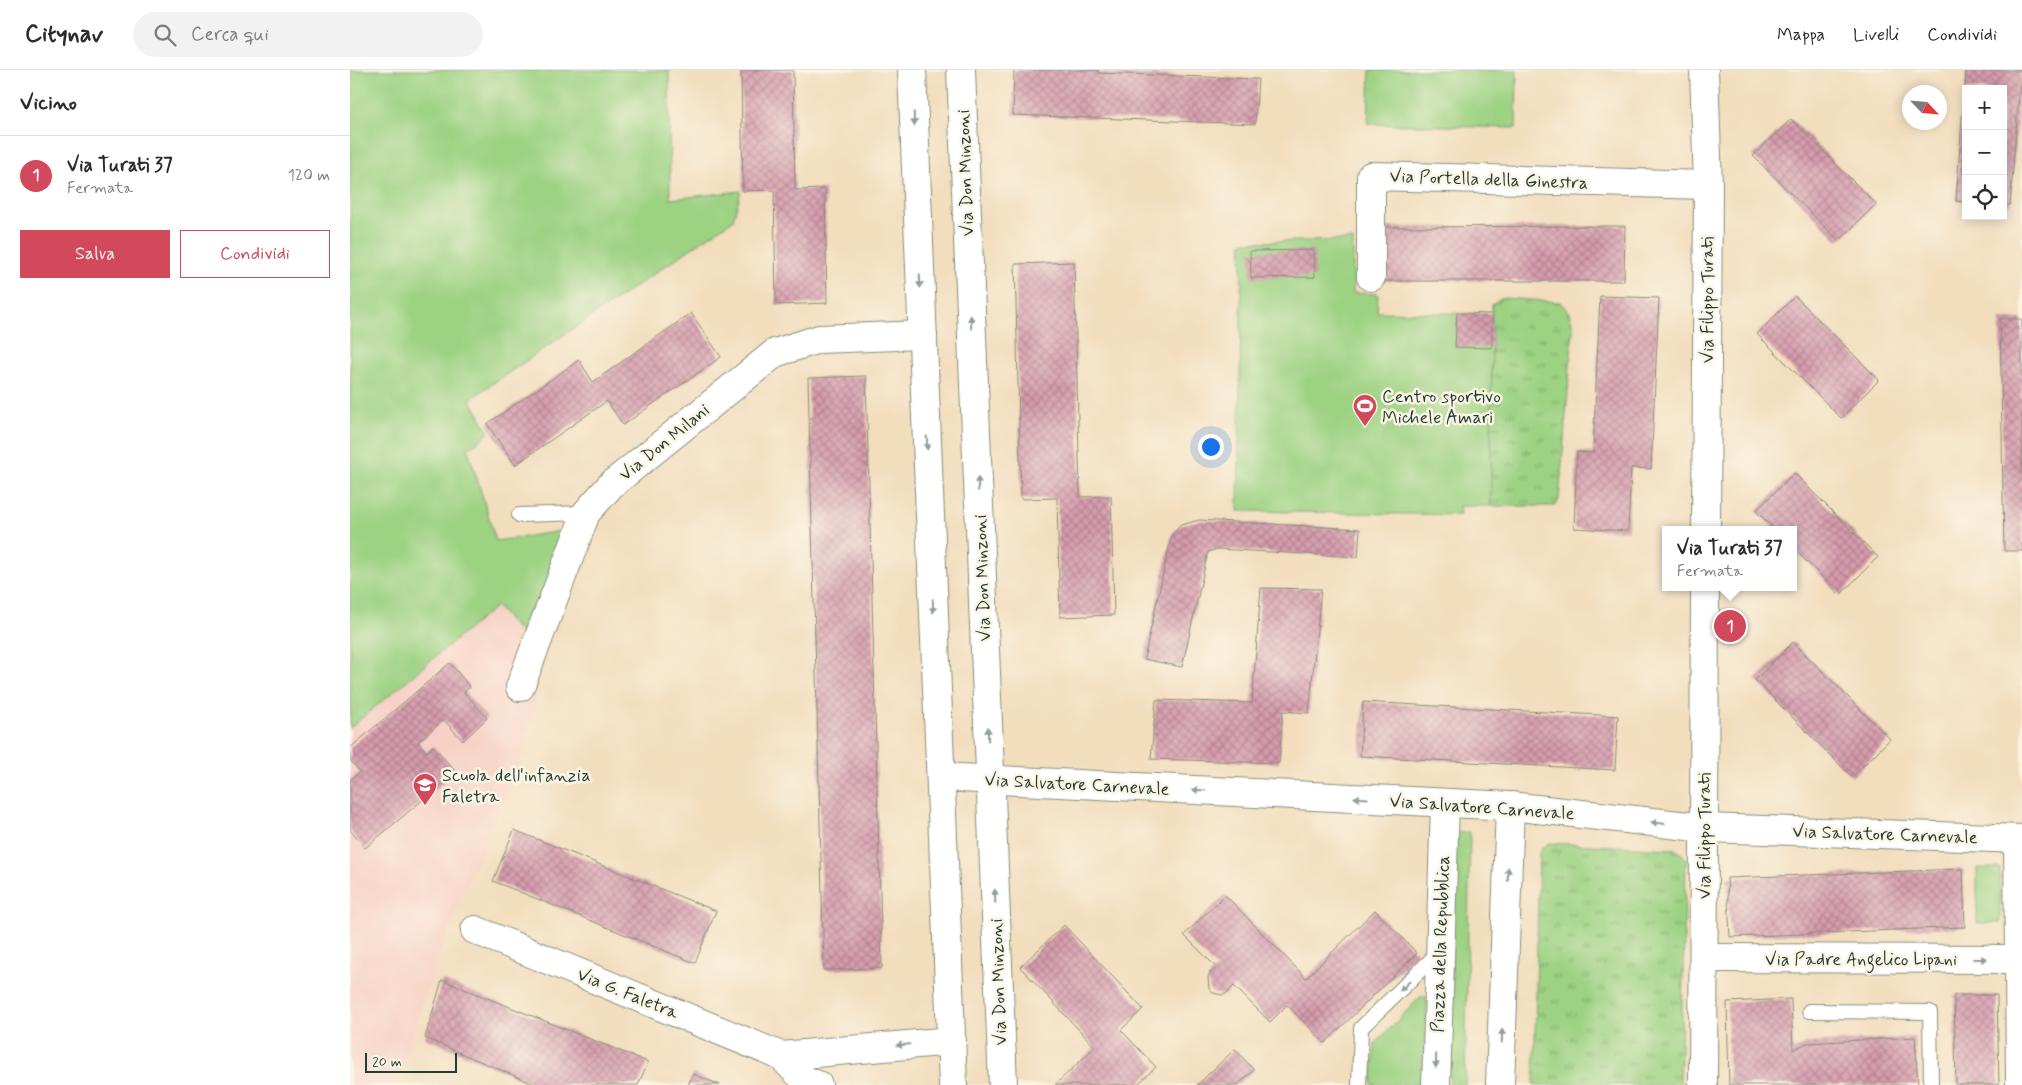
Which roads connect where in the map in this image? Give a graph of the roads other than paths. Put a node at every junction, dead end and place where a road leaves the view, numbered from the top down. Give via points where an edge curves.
1 (912, 70) edge
2 (961, 70) edge
3 (1704, 70) edge
4 (1708, 185) junction
5 (1370, 277) dead end
6 (923, 335) junction
7 (586, 513) junction
8 (519, 515) dead end
9 (1706, 526) edge
10 (1706, 591) edge
11 (520, 687) dead end
12 (941, 777) junction
13 (990, 780) junction
14 (1445, 803) junction
15 (1510, 806) junction
16 (1706, 828) junction
17 (2020, 839) edge
18 (475, 930) dead end
19 (1440, 952) junction
20 (1704, 958) junction
21 (2018, 959) junction
22 (1809, 1011) dead end
23 (952, 1041) junction
24 (781, 1056) junction
25 (818, 1085) edge
26 (953, 1085) edge
27 (1003, 1085) edge
28 (1359, 1085) edge
29 (1436, 1085) edge
30 (1500, 1085) edge
31 (1703, 1085) edge
32 (1931, 1085) edge
33 (2020, 1085) edge

1 -> 6 street
13 -> 2 street, Via Don Minzoni
3 - 4 street, Via Filippo Turati
4 - 5 street, Via Portella della Ginestra via 1371,176
4 - 9 street, Via Filippo Turati
6 - 7 street, Via Don Milani via 819,338 775,353 610,485
6 -> 12 street
7 - 8 lane
7 - 11 street, Via Don Milani
10 - 16 street, Via Filippo Turati
12 - 13 street, Via Salvatore Carnevale
12 - 23 street
14 -> 13 street, Via Salvatore Carnevale
27 -> 13 street, Via Don Minzoni
14 - 15 street, Via Salvatore Carnevale
14 - 19 street, Piazza della Repubblica
16 -> 15 street, Via Salvatore Carnevale
30 -> 15 street
16 - 17 street, Via Salvatore Carnevale
16 - 20 street, Via Filippo Turati
17 - 21 street
18 - 24 street, Via G. Faletra
19 -> 28 lane via 1362,1028
19 -> 29 street, Piazza della Repubblica
20 -> 21 street, Via Padre Angelico Lipani
20 - 31 street, Via Filippo Turati
21 - 33 street
22 - 32 lane via 1930,1012
23 -> 24 street
23 - 26 street
24 - 25 street via 805,1080

